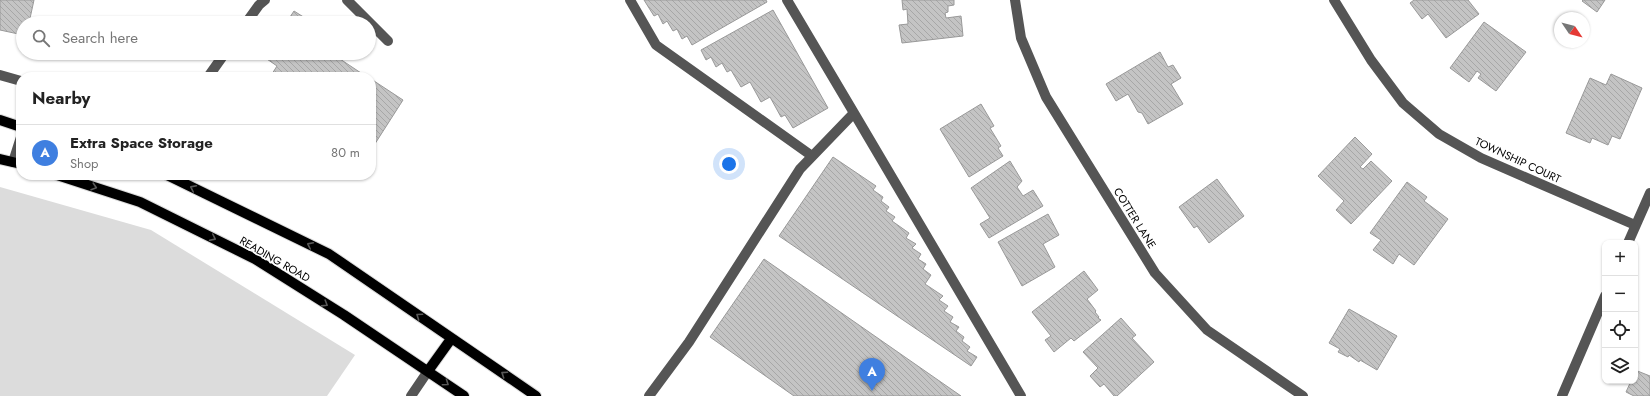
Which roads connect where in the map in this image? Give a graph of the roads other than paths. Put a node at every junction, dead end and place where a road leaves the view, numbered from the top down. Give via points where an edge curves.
1 (265, 0) edge
2 (347, 0) edge
3 (630, 0) edge
4 (787, 0) edge
5 (1015, 0) edge
6 (1334, 0) edge
7 (251, 16) edge
8 (363, 16) edge
9 (376, 28) edge
10 (388, 40) dead end
11 (220, 60) edge
12 (212, 72) edge
13 (0, 75) edge
14 (16, 80) edge
15 (854, 113) junction
16 (0, 120) edge
17 (16, 125) edge
18 (812, 156) junction
19 (0, 159) edge
20 (16, 163) edge
21 (72, 180) edge
22 (177, 180) edge
23 (1650, 193) edge
24 (1635, 225) junction
25 (1629, 240) edge
26 (1602, 303) edge
27 (451, 338) junction
28 (428, 371) junction
29 (411, 396) edge
30 (464, 396) edge
31 (536, 396) edge
32 (649, 396) edge
33 (1021, 396) edge
34 (1304, 396) edge
35 (1562, 396) edge

1 - 7 street
2 - 8 street
3 - 18 street via 656,45
4 - 15 street
5 - 34 street, COTTER LANE via 1021,38 1046,97 1155,273 1207,330
6 - 24 street, TOWNSHIP COURT via 1371,60 1403,103 1440,134 1481,158
9 - 10 street
11 - 12 street
13 - 14 street
15 - 18 street
15 - 33 street
16 - 17 main road
18 - 32 street via 800,169 689,342
19 - 20 main road
21 -> 28 main road, READING ROAD via 140,202 255,259
27 -> 22 main road via 329,254
23 - 24 street
24 - 25 street
26 - 35 street
27 - 28 main road
31 -> 27 main road
28 - 29 street
28 -> 30 main road, READING ROAD

